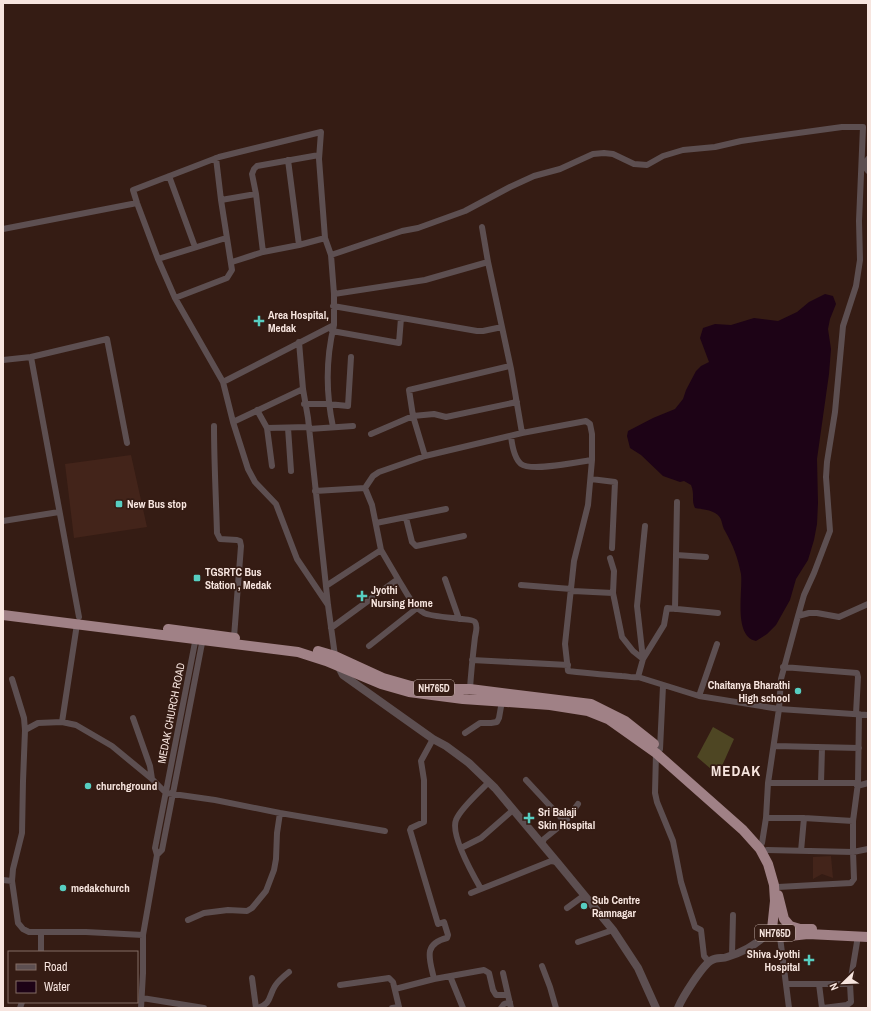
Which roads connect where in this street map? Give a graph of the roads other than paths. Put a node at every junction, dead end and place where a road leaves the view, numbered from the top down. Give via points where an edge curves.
1 (319, 155) junction
2 (216, 158) junction
3 (868, 159) edge
4 (288, 160) junction
5 (868, 171) edge
6 (169, 176) junction
7 (256, 194) junction
8 (221, 200) junction
9 (137, 204) junction
10 (482, 227) dead end
11 (3, 229) edge
12 (226, 238) junction
13 (325, 238) junction
14 (299, 245) junction
15 (195, 247) junction
16 (263, 252) junction
17 (331, 255) junction
18 (158, 259) junction
19 (232, 262) junction
20 (488, 262) junction
21 (334, 294) junction
22 (176, 298) junction
23 (333, 306) junction
24 (401, 318) junction
25 (502, 327) junction
26 (333, 328) junction
27 (299, 342) junction
28 (31, 357) junction
29 (351, 357) dead end
30 (3, 360) edge
31 (510, 366) junction
32 (223, 382) junction
33 (303, 389) junction
34 (516, 400) junction
35 (304, 404) junction
36 (328, 404) junction
37 (257, 410) junction
38 (413, 416) junction
39 (233, 422) junction
40 (214, 426) dead end
41 (353, 426) dead end
42 (333, 427) junction
43 (267, 428) junction
44 (288, 428) junction
45 (308, 428) junction
46 (522, 433) junction
47 (371, 434) dead end
48 (510, 436) junction
49 (127, 443) dead end
50 (424, 456) junction
51 (592, 460) junction
52 (272, 466) dead end
53 (291, 472) dead end
54 (591, 479) junction
55 (365, 488) junction
56 (315, 491) junction
57 (677, 502) dead end
58 (446, 509) dead end
59 (60, 512) junction
60 (406, 518) junction
61 (3, 521) edge
62 (376, 523) junction
63 (645, 526) dead end
64 (464, 536) dead end
65 (612, 548) dead end
66 (381, 550) junction
67 (676, 555) junction
68 (706, 557) dead end
69 (610, 558) dead end
70 (398, 579) junction
71 (445, 579) dead end
72 (521, 585) dead end
73 (326, 586) junction
74 (571, 589) junction
75 (613, 593) junction
76 (868, 604) edge
77 (328, 605) junction
78 (3, 608) edge
79 (417, 608) junction
80 (675, 609) junction
81 (718, 613) dead end
82 (3, 615) edge
83 (798, 616) junction
84 (458, 619) junction
85 (78, 621) junction
86 (331, 628) junction
87 (200, 637) junction
88 (234, 637) junction
89 (717, 644) dead end
90 (369, 646) dead end
91 (643, 659) junction
92 (472, 660) junction
93 (336, 661) junction
94 (568, 665) junction
95 (783, 667) junction
96 (638, 677) junction
97 (12, 679) dead end
98 (663, 686) junction
99 (470, 689) junction
100 (699, 696) junction
101 (502, 701) junction
102 (779, 709) junction
103 (858, 714) junction
104 (868, 715) edge
105 (133, 718) dead end
106 (62, 722) junction
107 (26, 730) junction
108 (465, 733) dead end
109 (433, 739) junction
110 (775, 746) junction
111 (822, 748) junction
112 (859, 748) junction
113 (658, 751) junction
114 (152, 779) junction
115 (526, 780) dead end
116 (488, 782) junction
117 (768, 783) junction
118 (821, 783) junction
119 (868, 783) edge
120 (857, 784) junction
121 (166, 793) junction
122 (173, 795) junction
123 (578, 804) dead end
124 (513, 810) junction
125 (280, 813) junction
126 (766, 818) junction
127 (804, 818) junction
128 (853, 821) junction
129 (565, 822) junction
130 (385, 831) dead end
131 (542, 844) junction
132 (765, 847) junction
133 (461, 848) junction
134 (868, 849) edge
135 (801, 851) junction
136 (853, 852) junction
137 (158, 855) junction
138 (557, 862) junction
139 (3, 880) edge
140 (12, 881) junction
141 (778, 887) junction
142 (481, 889) junction
143 (471, 892) dead end
144 (588, 899) junction
145 (567, 908) dead end
146 (734, 915) dead end
147 (188, 920) dead end
148 (772, 929) junction
149 (613, 930) junction
150 (868, 931) edge
151 (41, 932) junction
152 (143, 935) junction
153 (780, 936) junction
154 (863, 937) edge
155 (578, 942) dead end
156 (41, 951) edge
157 (732, 955) junction
158 (709, 962) junction
159 (542, 966) dead end
160 (289, 972) dead end
161 (140, 973) edge
162 (503, 973) dead end
163 (450, 976) junction
164 (252, 978) dead end
165 (434, 979) junction
166 (786, 984) junction
167 (818, 984) junction
168 (850, 984) junction
169 (340, 985) dead end
170 (395, 988) junction
171 (142, 998) junction
172 (510, 1002) edge
173 (399, 1007) edge
174 (141, 1008) edge
175 (204, 1008) edge
176 (257, 1008) edge
177 (392, 1008) edge
178 (463, 1008) edge
179 (501, 1008) edge
180 (556, 1008) edge
181 (656, 1008) edge
182 (678, 1008) edge
183 (789, 1008) edge
184 (823, 1008) edge

1 - 2 street via 321,132
1 - 4 street
1 - 13 street
2 - 6 street
2 - 8 street
3 - 5 street via 864,166
4 - 7 street via 254,168 252,174
4 - 14 street
6 - 9 street via 133,190
6 - 15 street
7 - 8 street
7 - 16 street
8 - 12 street
9 - 11 street
9 - 18 street
10 - 20 street
12 - 15 street
12 - 19 street
13 - 14 street
13 - 17 street
14 - 16 street
15 - 18 street
16 - 19 street
17 - 21 street
17 - 83 street via 465,211 534,176 560,169 593,154 613,154 634,164 647,165 663,156 684,150 842,127 864,127 859,221 860,260 856,286 843,326 835,412 827,462 830,531
18 - 22 street
19 - 22 street via 232,270 227,278
20 - 21 street via 425,280
20 - 25 street
21 - 23 street
22 - 32 street
23 - 24 street
23 - 26 street
24 - 25 street via 477,331
24 - 26 street via 399,343
25 - 31 street
26 - 27 street
26 - 36 street via 329,358
27 - 32 street
27 - 33 street
28 - 30 street
28 - 49 street via 107,339
28 - 59 street
29 - 36 street via 348,406
31 - 34 street
31 - 38 street via 409,390
32 - 39 street
33 - 35 street
33 - 37 street
34 - 38 street via 517,402 446,417 434,414
34 - 46 street
35 - 36 street
35 - 45 street
36 - 42 street
37 - 39 street
37 - 43 street
38 - 47 street
38 - 50 street
39 - 77 street via 252,476 276,504 298,559
40 - 88 street via 217,533 220,539 240,541 241,546
41 - 42 street
42 - 45 street
43 - 44 street
43 - 52 street
44 - 45 street
44 - 53 street
45 - 56 street
46 - 48 street
46 - 51 street via 586,421 590,424 592,434
48 - 50 street
48 - 51 street via 520,464 525,466 541,468
50 - 55 street via 379,472
51 - 54 street
54 - 65 street via 615,482
54 - 74 street
55 - 56 street
55 - 62 street
56 - 73 street
57 - 67 street
58 - 60 street
59 - 61 street
59 - 85 street
60 - 62 street
60 - 64 street via 412,542 416,546
62 - 66 street
63 - 91 street via 637,606
66 - 70 street
66 - 73 street
67 - 68 street
67 - 80 street
69 - 75 street via 614,572
70 - 79 street
70 - 86 street
71 - 84 street
72 - 74 street
73 - 77 street
74 - 75 street
74 - 94 street via 566,644
75 - 91 street via 622,637
76 - 83 street via 838,617 817,613
77 - 86 street
78 - 85 highway, NH765D
79 - 84 street via 432,616
79 - 90 street
80 - 81 street
80 - 91 street via 667,608 664,625
82 - 85 highway, NH765D
83 - 95 street
84 - 92 street via 476,622
85 - 87 highway, NH765D
85 - 106 street
86 - 93 street
87 - 88 highway, NH765D
87 - 93 highway, NH765D via 298,652 326,661
87 - 121 street, MEDAK CHURCH ROAD
87 - 122 street, MEDAK CHURCH ROAD
88 - 93 highway, NH765D via 300,646
89 - 100 street
91 - 96 street
92 - 94 street
92 - 99 street
93 - 99 highway, NH765D via 411,686
93 - 101 highway, NH765D via 381,684 409,692
93 - 109 street via 343,675
94 - 96 street via 568,671
95 - 102 street
95 - 103 street via 857,673
96 - 98 street
97 - 107 street
98 - 100 street
98 - 113 street
99 - 113 highway, NH765D via 591,704 625,721
100 - 102 street
101 - 108 street via 497,722 480,723
101 - 113 highway, NH765D via 550,705 598,714
102 - 103 street
102 - 110 street
103 - 104 street
103 - 112 street
105 - 114 street
106 - 107 street via 38,723
106 - 114 street via 76,725 112,746
107 - 140 street via 22,833
109 - 116 street via 470,763
109 - 165 street via 421,760 424,780 424,822 410,830 438,924 444,922 448,935 435,942 431,948 429,958
110 - 111 street
110 - 117 street
111 - 112 street
111 - 118 street
112 - 120 street
113 - 132 highway, NH765D via 754,834
113 - 148 highway, NH765D via 760,849 768,864 774,885
113 - 158 street via 655,793 657,802 673,841 685,897 695,927 701,930 704,956
114 - 121 street
115 - 129 street
116 - 124 street
116 - 133 street via 456,820 454,829
117 - 118 street
117 - 126 street
118 - 120 street
119 - 120 street
120 - 128 street
121 - 122 street
121 - 137 street, MEDAK CHURCH ROAD via 155,848
122 - 125 street via 215,800
122 - 137 street, MEDAK CHURCH ROAD via 162,850
123 - 129 street
124 - 131 street
124 - 133 street via 481,838
125 - 130 street
125 - 147 street via 274,870 266,890 252,908 246,911 204,913
126 - 127 street
126 - 132 street
127 - 128 street
127 - 135 street
128 - 136 street
129 - 131 street via 544,839
131 - 138 street
132 - 135 street
132 - 141 highway, NH765D via 774,868
133 - 142 street
134 - 136 street
135 - 136 street
136 - 141 street via 854,879 851,883
137 - 152 street
138 - 142 street via 551,861
138 - 144 street
139 - 140 street
140 - 151 street via 18,923 29,932
141 - 150 highway, NH765D via 778,900 784,919 790,926 805,929
142 - 143 street
144 - 145 street via 582,897
144 - 149 street
146 - 157 street
148 - 153 highway, NH765D
148 - 157 street via 750,947
149 - 155 street
149 - 181 street via 638,968
151 - 152 street
151 - 156 street
152 - 161 street
153 - 154 highway, NH765D via 808,934
153 - 166 street
154 - 168 street
157 - 158 street
158 - 182 street
159 - 180 street
160 - 176 street via 275,986 268,1003
161 - 171 street
162 - 172 street
163 - 165 street
163 - 172 street via 487,971 496,995
163 - 178 street
164 - 176 street
165 - 170 street
166 - 167 street
166 - 183 street
167 - 168 street
167 - 184 street
168 - 184 street via 849,1004
169 - 170 street via 389,978
170 - 173 street
171 - 174 street
171 - 175 street
172 - 179 street
173 - 177 street

